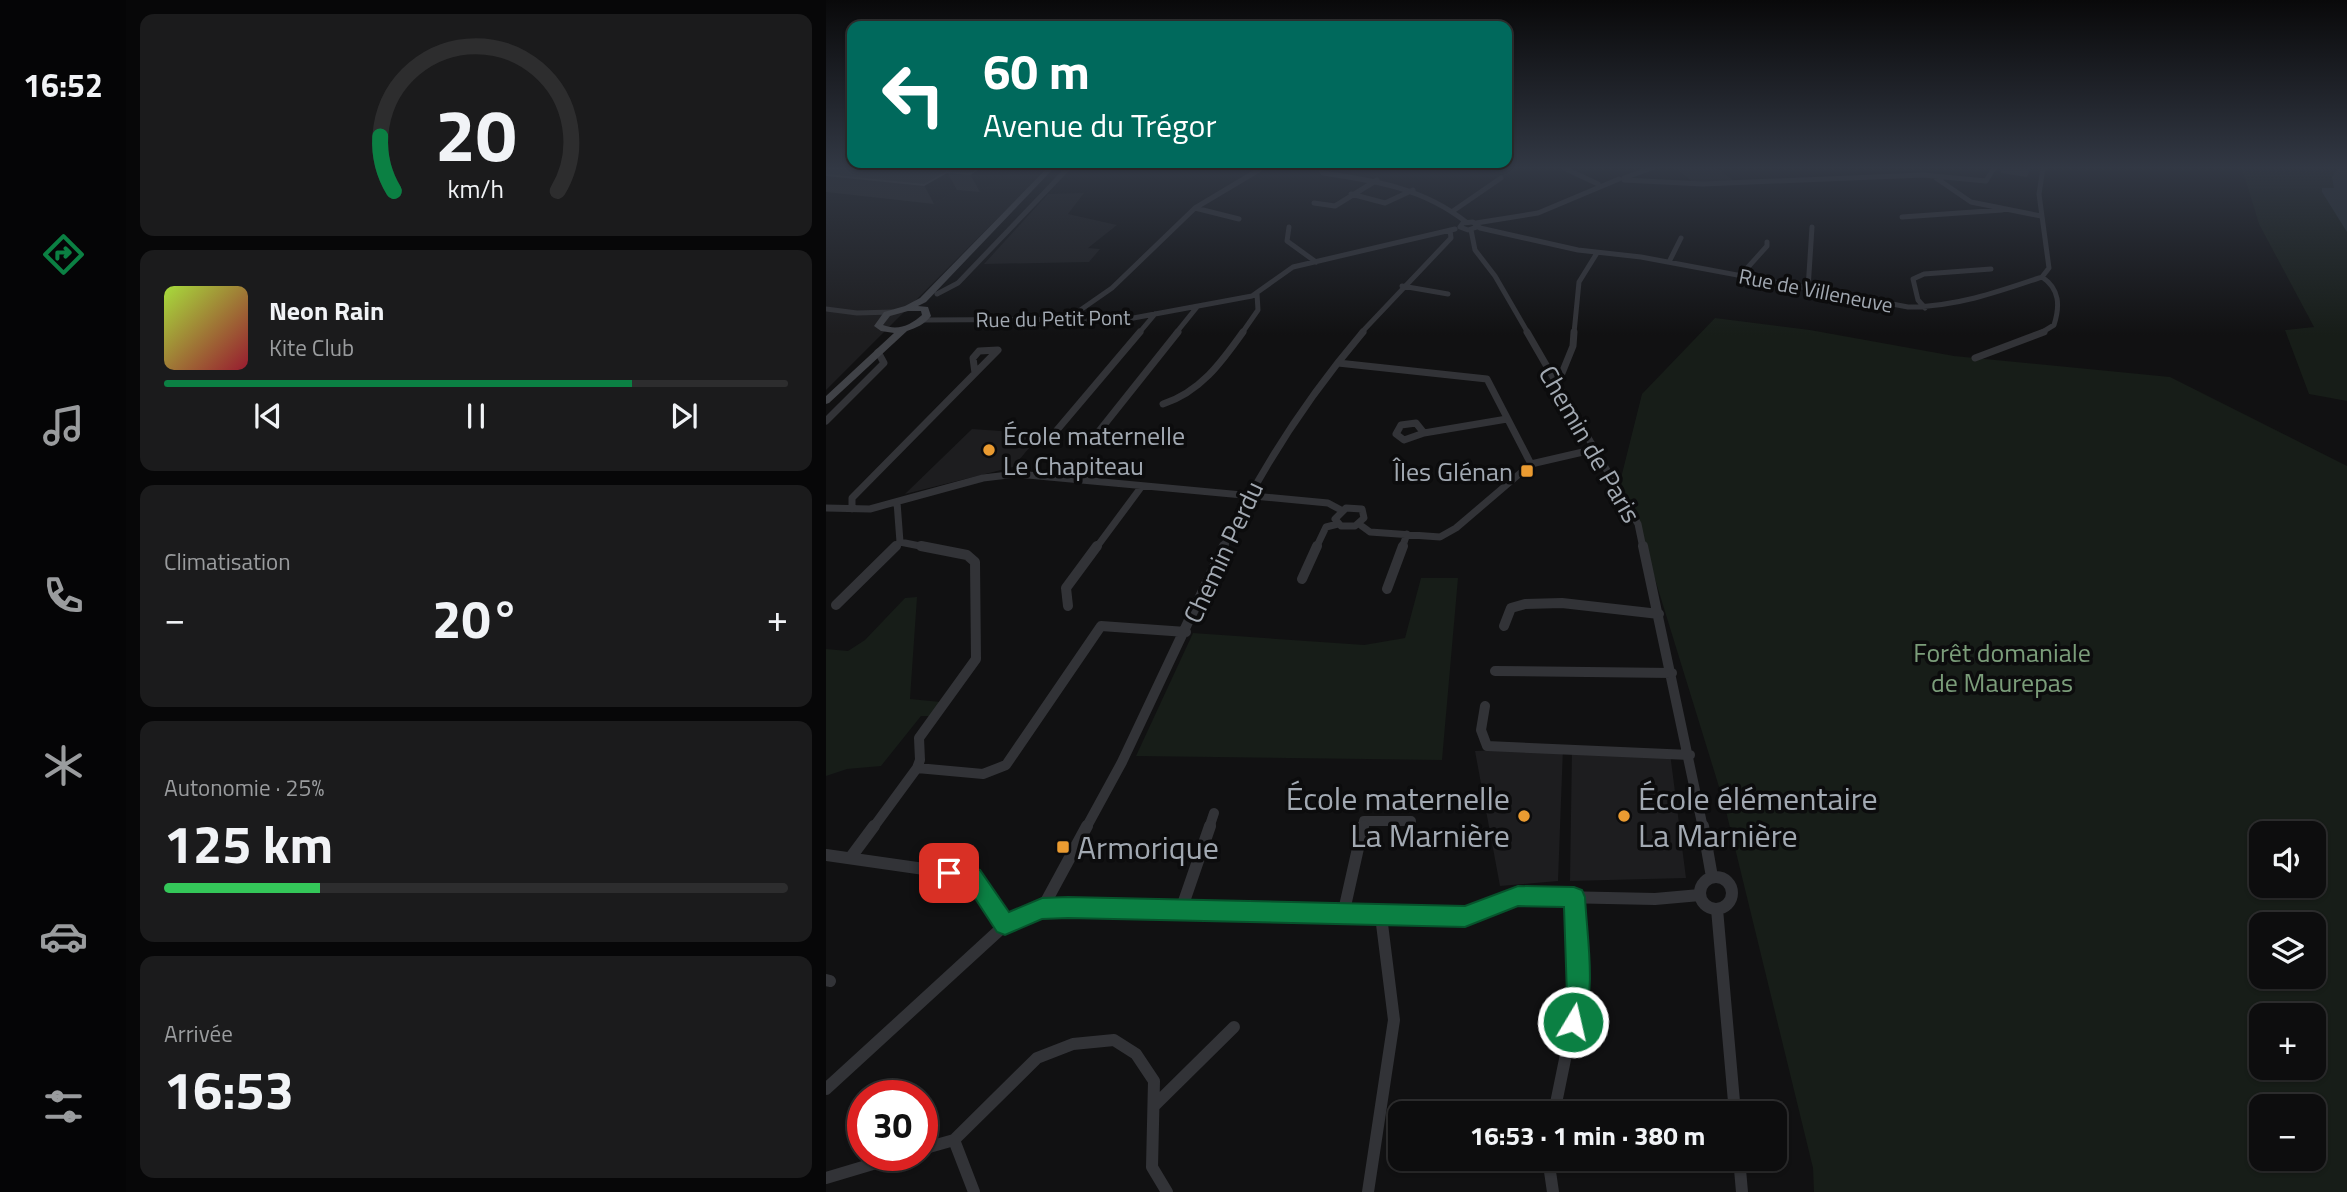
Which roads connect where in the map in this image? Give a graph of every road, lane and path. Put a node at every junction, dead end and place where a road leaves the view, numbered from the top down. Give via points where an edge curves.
1 (997, 224) edge
2 (1005, 224) edge
3 (1015, 224) edge
4 (1179, 224) edge
5 (1493, 224) edge
6 (2042, 224) edge
7 (1463, 225) joint
8 (1289, 227) dead end
9 (1475, 227) junction
10 (1812, 227) dead end
11 (1450, 230) junction
12 (1681, 238) dead end
13 (1767, 242) dead end
14 (1597, 253) junction
15 (1316, 262) junction
16 (1669, 262) junction
17 (1991, 269) dead end
18 (1740, 276) junction
19 (2042, 277) junction
20 (1402, 286) junction
21 (1808, 289) junction
22 (937, 294) junction
23 (1257, 294) junction
24 (1448, 294) dead end
25 (1197, 307) junction
26 (908, 308) junction
27 (1925, 308) junction
28 (826, 309) edge
29 (925, 309) junction
30 (892, 312) junction
31 (858, 313) junction
32 (1155, 314) junction
33 (923, 320) junction
34 (1066, 320) junction
35 (881, 327) junction
36 (906, 328) junction
37 (878, 352) junction
38 (1975, 358) dead end
39 (1338, 362) junction
40 (975, 373) dead end
41 (1558, 383) junction
42 (826, 399) edge
43 (1163, 404) dead end
44 (1507, 419) junction
45 (826, 421) edge
46 (1058, 430) dead end
47 (1424, 433) dead end
48 (1119, 438) dead end
49 (1596, 449) junction
50 (1531, 464) junction
51 (1142, 486) junction
52 (1248, 496) junction
53 (897, 502) junction
54 (826, 508) edge
55 (852, 509) junction
56 (1341, 510) junction
57 (1338, 524) junction
58 (1359, 524) junction
59 (1406, 534) junction
60 (900, 542) junction
61 (1302, 579) dead end
62 (1387, 589) dead end
63 (836, 605) dead end
64 (1068, 606) dead end
65 (1659, 614) junction
66 (1504, 626) dead end
67 (1186, 632) junction
68 (1495, 671) dead end
69 (1672, 673) junction
70 (1485, 706) dead end
71 (1690, 755) junction
72 (917, 768) junction
73 (1214, 813) dead end
74 (1411, 821) dead end
75 (826, 855) edge
76 (851, 857) junction
77 (1712, 877) junction
78 (1700, 895) junction
79 (1574, 897) junction
80 (1042, 909) junction
81 (1717, 909) junction
82 (1180, 913) junction
83 (1343, 915) junction
84 (1381, 916) junction
85 (1005, 925) junction
86 (1234, 1027) dead end
87 (826, 1089) edge
88 (1556, 1101) edge
89 (1734, 1101) edge
90 (1154, 1106) junction
91 (954, 1140) junction
92 (938, 1144) edge
93 (849, 1171) edge
94 (1550, 1171) edge
95 (1740, 1171) edge
96 (826, 1178) edge
97 (974, 1192) edge
98 (1167, 1192) edge
99 (1368, 1192) edge
100 (1553, 1192) edge
101 (1742, 1192) edge

1 - 26 street via 923,300
2 - 22 street
3 - 22 street via 958,283
4 - 34 street via 1112,288
5 - 9 street
6 - 19 street via 2049,268
7 - 9 street, Rue de Villeneuve
7 - 11 street, Rue du Petit Pont
8 - 15 street via 1287,241
9 - 14 street, Rue de Villeneuve
9 - 41 street, Chemin de Paris via 1475,250
10 - 21 street
11 - 15 street, Rue du Petit Pont
11 - 20 street, Chemin Perdu via 1451,238
12 - 16 street
13 - 18 street
14 - 16 street, Rue de Villeneuve
14 - 41 street via 1579,282 1573,346
15 - 23 street, Rue du Petit Pont via 1287,270
16 - 18 street, Rue de Villeneuve
17 - 27 street via 1924,274 1913,279
18 - 21 street, Rue de Villeneuve
19 - 27 street, Rue de Villeneuve via 1965,303
19 - 38 street via 2051,282 2059,300 2054,324 2040,334
20 - 24 street
20 - 39 street, Chemin Perdu
21 - 27 street, Rue de Villeneuve
22 - 29 street
23 - 25 street, Rue du Petit Pont
23 - 43 street via 1258,310 1213,370 1186,398
25 - 32 street, Rue du Petit Pont
25 - 48 street via 1096,435
26 - 29 street
26 - 30 street
28 - 31 street
29 - 33 street
30 - 31 street
30 - 35 street
31 - 35 street
32 - 34 street, Rue du Petit Pont via 1120,320
32 - 46 street
33 - 34 street, Rue du Petit Pont
33 - 36 street
35 - 36 street
35 - 42 street via 881,342
36 - 37 street
37 - 42 street
37 - 45 street via 884,363
39 - 44 street via 1487,379
39 - 52 street, Chemin Perdu via 1274,447
40 - 55 street via 852,498
41 - 49 street, Chemin de Paris
44 - 47 street
44 - 50 street
49 - 50 street
49 - 65 street, Chemin de Paris via 1638,524
50 - 59 street via 1449,533 1440,537
51 - 52 street
51 - 53 street via 1008,475
51 - 64 street via 1066,588
52 - 56 street via 1328,503
52 - 67 street, Chemin Perdu
53 - 55 street
53 - 60 street
54 - 55 street
56 - 57 street via 1335,519
56 - 58 street via 1362,509 1365,515
57 - 58 street
57 - 61 street via 1326,527
58 - 59 street via 1370,531
59 - 62 street
60 - 63 street
60 - 72 street via 967,555 975,562 976,659 919,738
65 - 66 street via 1525,604 1511,608
65 - 69 street, Chemin de Paris
67 - 72 street via 1101,626 1006,765 983,774
67 - 80 street, Chemin Perdu
68 - 69 street
69 - 71 street, Chemin de Paris
70 - 71 street via 1480,730 1487,746
71 - 77 street, Chemin de Paris
72 - 76 street
73 - 82 street
74 - 83 street via 1364,821
75 - 76 street
76 - 85 street via 973,877
77 - 78 street via 1700,885
77 - 81 street via 1726,881 1732,894 1726,906
78 - 79 street
78 - 81 street via 1704,903
79 - 84 street via 1518,896 1465,917
79 - 88 street via 1578,996
80 - 82 street
80 - 85 street
81 - 89 street
82 - 83 street
83 - 84 street
84 - 99 street via 1394,1020
85 - 87 street
86 - 90 street
90 - 91 street via 1154,1081 1136,1054 1114,1040 1094,1039 1037,1058
90 - 98 street via 1152,1167
91 - 92 street
91 - 97 street
93 - 96 street
94 - 100 street
95 - 101 street

